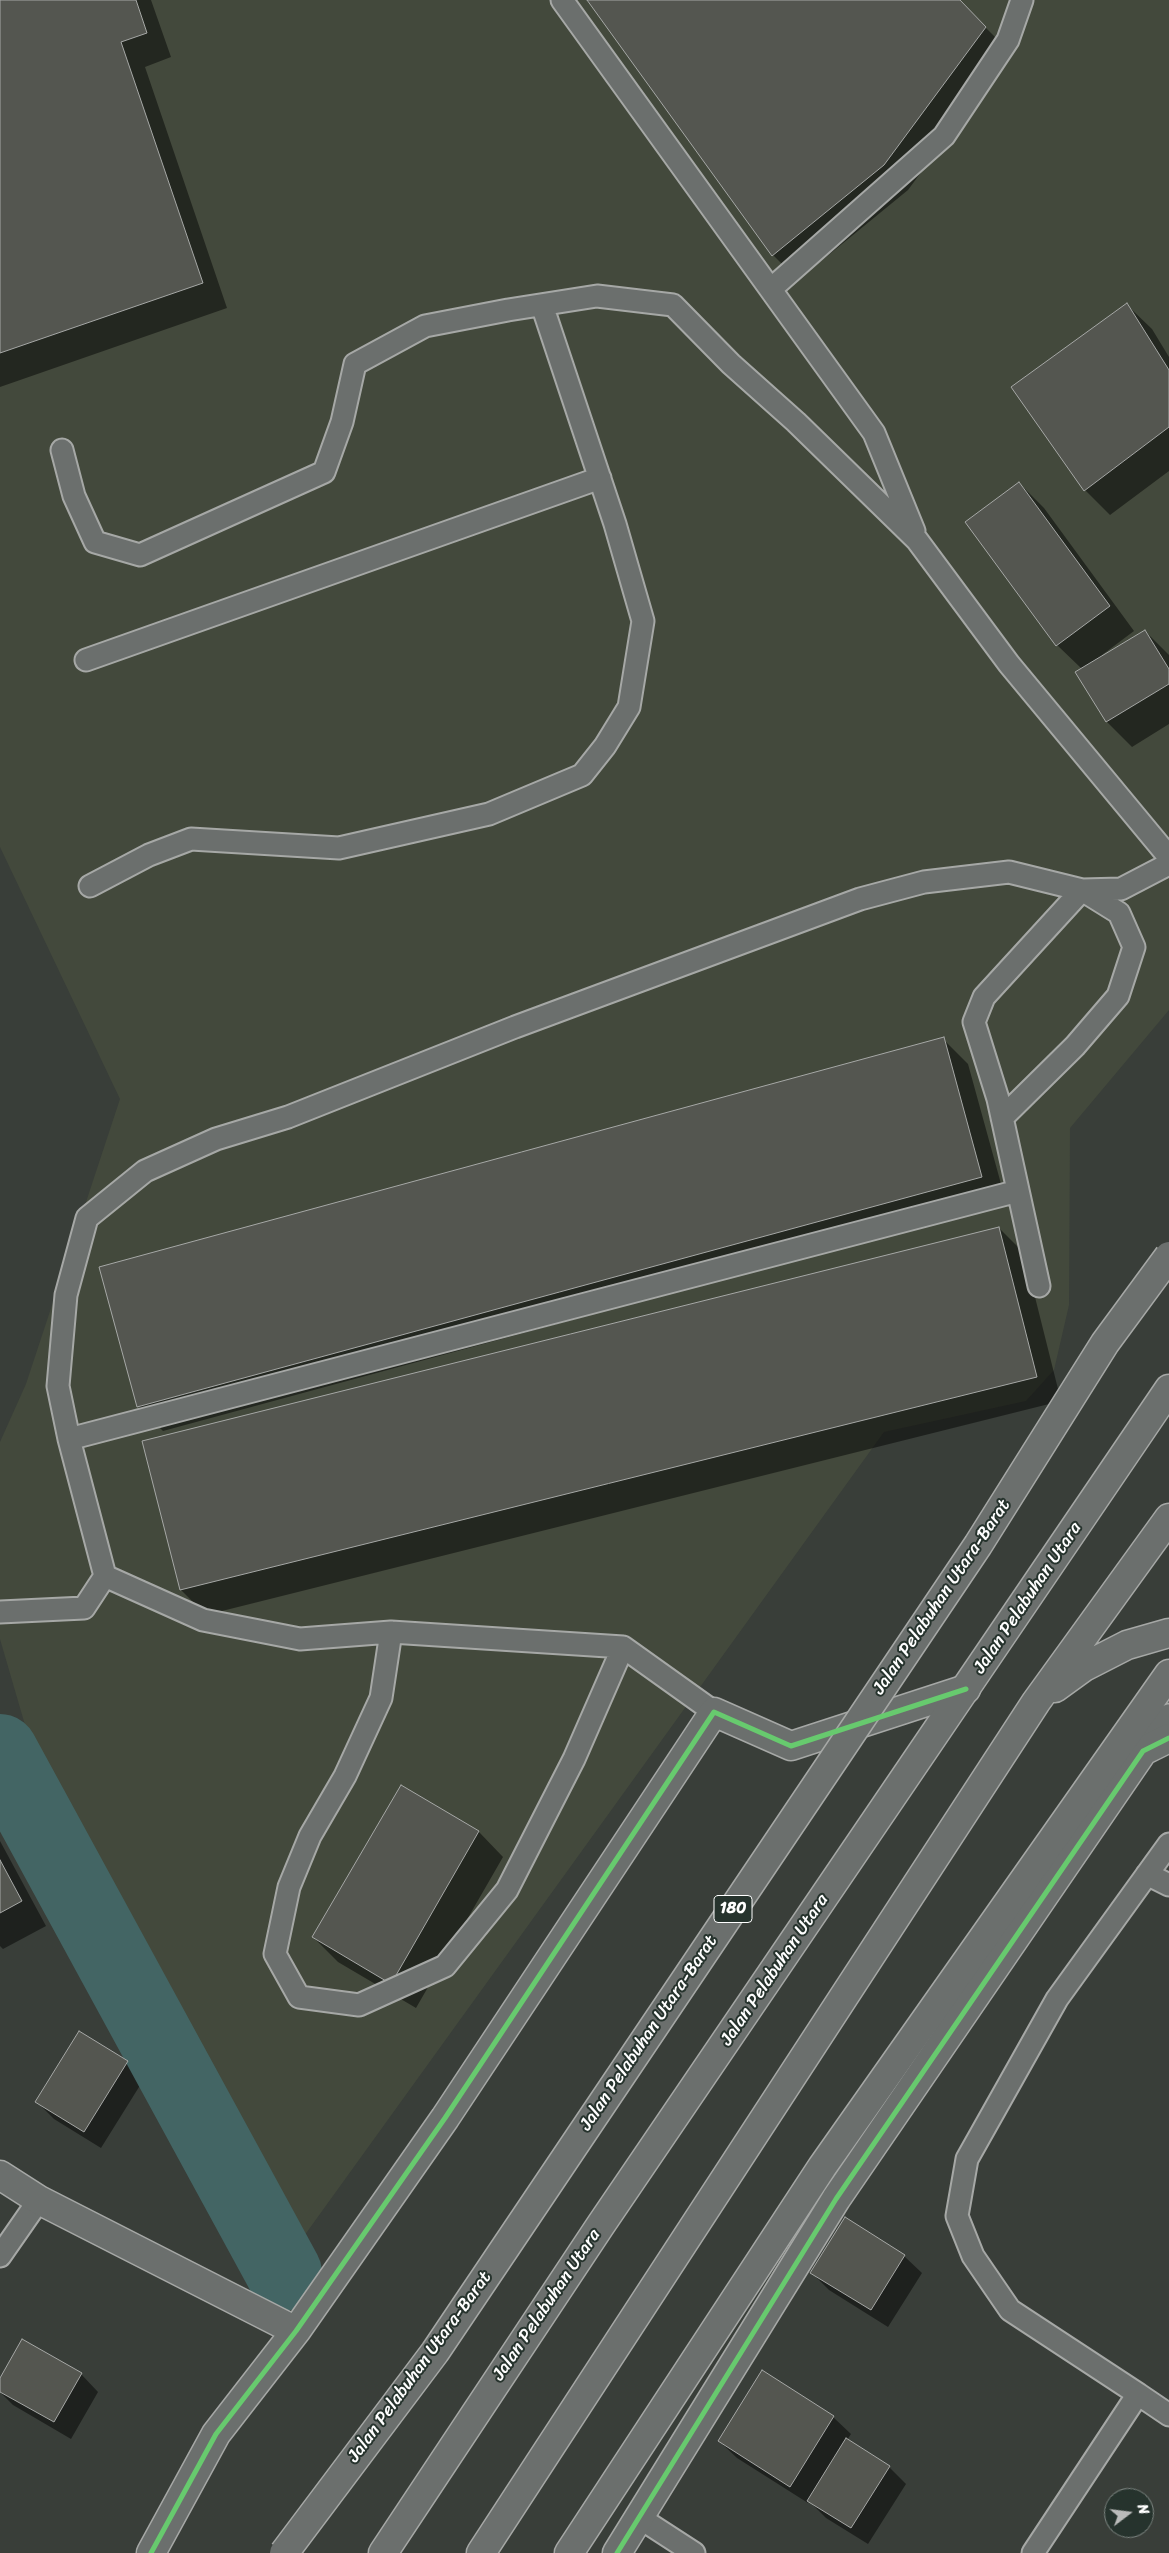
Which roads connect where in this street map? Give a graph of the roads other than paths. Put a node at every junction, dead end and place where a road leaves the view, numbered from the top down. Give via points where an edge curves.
1 (562, 0) edge
2 (1022, 0) edge
3 (770, 289) junction
4 (542, 305) junction
5 (62, 450) dead end
6 (600, 478) junction
7 (917, 540) junction
8 (86, 660) dead end
9 (1169, 857) edge
10 (1169, 864) edge
11 (90, 886) dead end
12 (1082, 890) junction
13 (1002, 1118) junction
14 (1018, 1191) junction
15 (1169, 1256) edge
16 (1039, 1286) dead end
17 (1169, 1389) edge
18 (69, 1440) junction
19 (1169, 1518) edge
20 (105, 1576) junction
21 (0, 1612) edge
22 (391, 1632) junction
23 (1169, 1633) edge
24 (623, 1647) junction
25 (1169, 1674) edge
26 (966, 1689) junction
27 (1036, 1702) junction
28 (714, 1712) junction
29 (1169, 1715) edge
30 (1169, 1738) edge
31 (1143, 1751) junction
32 (1169, 1844) edge
33 (1147, 1874) junction
34 (1169, 1885) edge
35 (0, 2175) edge
36 (39, 2200) junction
37 (0, 2256) edge
38 (296, 2331) junction
39 (1138, 2394) junction
40 (1169, 2414) edge
41 (640, 2518) junction
42 (151, 2553) edge
43 (284, 2553) edge
44 (383, 2553) edge
45 (481, 2553) edge
46 (569, 2553) edge
47 (617, 2553) edge
48 (694, 2553) edge
49 (1032, 2553) edge

1 - 3 lane
2 - 3 lane via 1008,40 944,136
3 - 7 lane via 874,433
4 - 5 lane via 425,326 355,364 342,422 324,472 140,555 95,542 74,496
4 - 6 lane
4 - 7 lane via 597,296 673,305
6 - 8 lane
6 - 11 lane via 643,621 629,707 582,775 489,814 340,848 191,839 149,854
7 - 9 lane via 1009,664
10 - 12 lane via 1121,889
12 - 13 lane via 984,996 974,1022
12 - 13 lane via 1119,913 1134,948 1118,996 1075,1046
12 - 18 lane via 1009,872 924,882 860,900 515,1027 288,1117 216,1139 146,1171 87,1218 66,1295 58,1386
13 - 14 lane
14 - 16 lane
14 - 18 lane
15 - 43 main road, Jalan Pelabuhan Utara-Barat / 180, bridge via 1105,1343 978,1545 435,2352
17 - 26 main road, Jalan Pelabuhan Utara
18 - 20 lane
19 - 27 main road
20 - 21 lane via 84,1608
20 - 22 lane via 203,1620 300,1639
22 - 24 lane
22 - 24 lane via 382,1698 345,1776 310,1836 289,1888 275,1954 299,1998 359,2004 445,1966 507,1890 574,1759
23 - 27 main road via 1127,1645 1084,1667
24 - 28 lane
25 - 46 main road via 822,2166
26 - 28 main road via 792,1746
26 - 44 main road, Jalan Pelabuhan Utara via 600,2226
27 - 45 main road
28 - 38 main road via 445,2118
29 - 31 lane
30 - 31 main road
31 - 41 main road via 836,2199
32 - 33 lane
33 - 34 lane
33 - 39 lane via 1057,2000 967,2160 957,2216 973,2256 1010,2310
35 - 36 main road
36 - 37 lane
36 - 38 main road
38 - 42 main road via 216,2434
39 - 40 lane
39 - 49 lane
41 - 47 main road
41 - 48 lane

